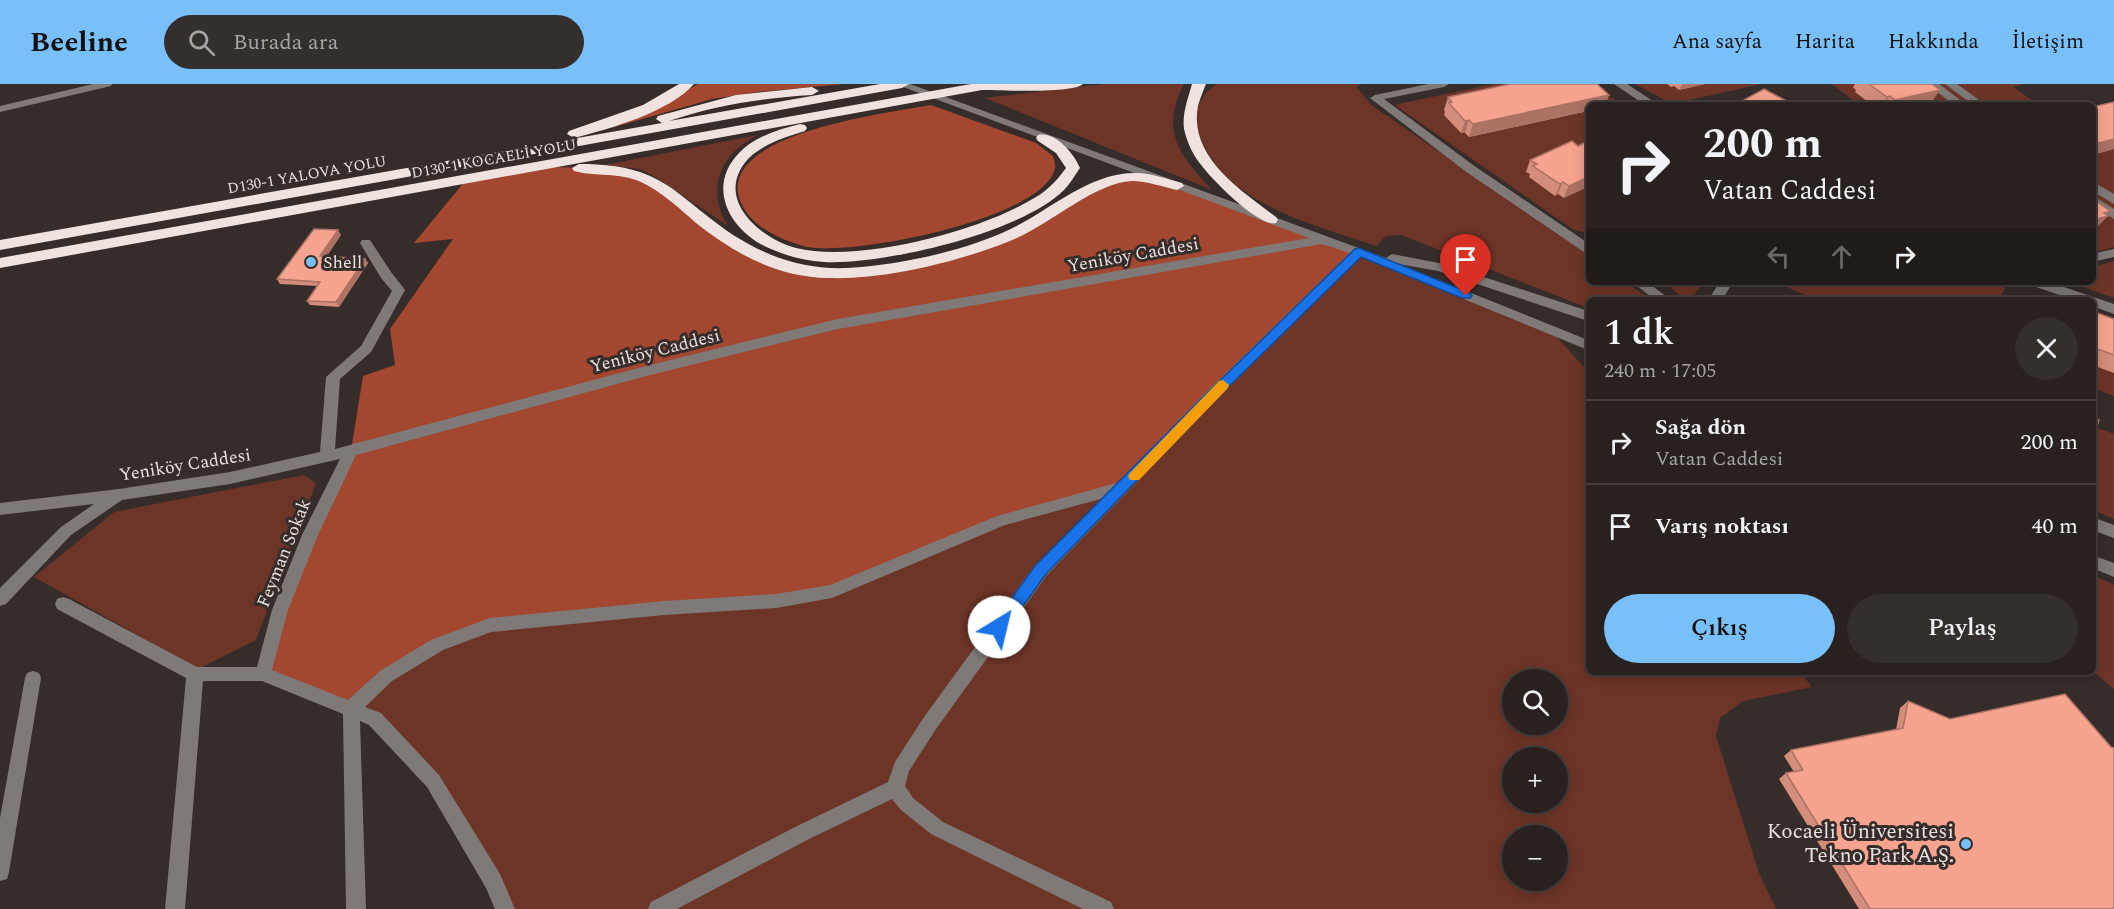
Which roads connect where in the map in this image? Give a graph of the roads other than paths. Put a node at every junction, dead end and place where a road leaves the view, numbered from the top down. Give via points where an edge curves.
1 (107, 84) edge
2 (687, 84) edge
3 (901, 84) edge
4 (1076, 84) edge
5 (1199, 84) edge
6 (1444, 84) edge
7 (1619, 84) edge
8 (1932, 84) edge
9 (1950, 84) edge
10 (987, 85) edge
11 (1648, 102) edge
12 (1957, 102) edge
13 (1976, 102) edge
14 (882, 105) junction
15 (0, 109) edge
16 (1043, 138) junction
17 (544, 166) junction
18 (377, 179) junction
19 (1177, 186) junction
20 (2096, 188) edge
21 (2114, 200) edge
22 (2096, 202) edge
23 (2114, 215) edge
24 (1270, 220) junction
25 (1322, 240) junction
26 (366, 243) dead end
27 (0, 245) edge
28 (1586, 248) edge
29 (1359, 252) junction
30 (2114, 253) edge
31 (2096, 257) edge
32 (0, 263) edge
33 (1642, 285) edge
34 (2044, 285) edge
35 (1660, 297) edge
36 (2079, 297) edge
37 (2096, 303) edge
38 (2114, 309) edge
39 (1586, 315) edge
40 (1586, 344) edge
41 (351, 451) junction
42 (327, 457) junction
43 (1125, 486) junction
44 (119, 495) junction
45 (0, 509) edge
46 (2096, 524) edge
47 (2114, 532) edge
48 (2096, 563) edge
49 (2114, 570) edge
50 (0, 599) edge
51 (63, 604) dead end
52 (195, 674) junction
53 (263, 674) junction
54 (33, 678) dead end
55 (351, 708) junction
56 (895, 788) junction
57 (0, 872) edge
58 (175, 909) edge
59 (356, 909) edge
60 (505, 909) edge
61 (658, 909) edge
62 (1104, 909) edge

1 - 15 street
2 - 18 highway via 636,113 568,136
3 - 16 street
3 - 18 highway, D130-1 YALOVA YOLU
4 - 10 highway, D130-1 KOCAELİ YOLU
5 - 24 highway via 1191,101 1189,127 1196,147 1214,174
6 - 28 street via 1375,98
7 - 11 street
8 - 12 street
9 - 13 street
10 - 14 highway, D130-1 KOCAELİ YOLU
14 - 16 highway via 780,135 751,150 738,163 729,181 734,212 746,228 764,242 785,250 810,256 845,257 884,252 1002,221 1039,203 1069,179 1073,168 1070,160
14 - 17 highway, D130-1 KOCAELİ YOLU
16 - 19 street
17 - 19 highway via 597,168 646,179 731,243 758,258 789,269 830,273 872,270 978,247 1022,231 1106,182 1135,177
17 - 32 highway, D130-1 KOCAELİ YOLU
18 - 27 highway, D130-1 YALOVA YOLU
19 - 24 street
20 - 21 street
22 - 23 street
24 - 25 street
25 - 29 street
25 - 41 street, Yeniköy Caddesi via 838,324
26 - 42 street via 399,290 366,349 333,377
29 - 39 street via 1440,267
29 - 40 street
29 - 43 street
30 - 31 street
33 - 35 street
34 - 36 street
37 - 38 street
41 - 42 street, Yeniköy Caddesi
41 - 53 street, Feyman Sokak via 310,535 280,610
42 - 44 street, Yeniköy Caddesi via 230,478
43 - 55 street via 1002,520 832,591 776,602 490,625 437,645 386,676
43 - 56 street via 1041,570 930,723 901,768
44 - 45 street, Yeniköy Caddesi
44 - 50 street via 66,531
46 - 47 street
48 - 49 street
51 - 52 street
52 - 53 street
52 - 58 street
53 - 55 street
54 - 57 street
55 - 59 street
55 - 60 street via 375,719 433,781 494,881
56 - 61 street
56 - 62 street via 907,804 937,828

